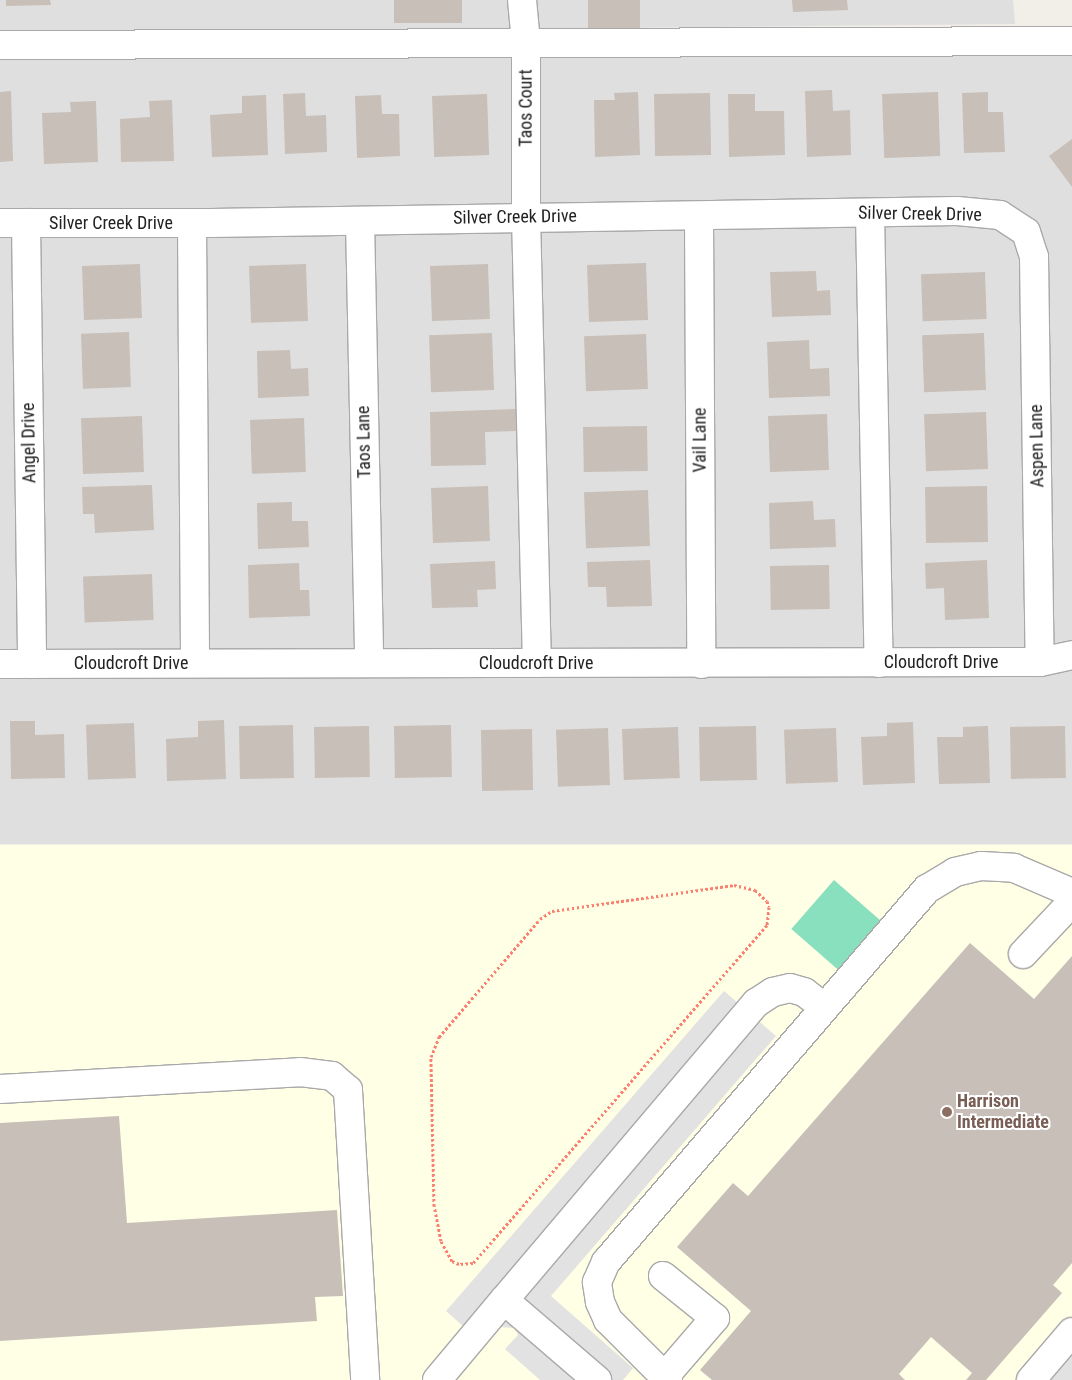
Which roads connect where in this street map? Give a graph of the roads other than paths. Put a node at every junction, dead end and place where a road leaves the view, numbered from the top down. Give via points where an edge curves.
1 (522, 0) edge
2 (1072, 40) edge
3 (526, 42) junction
4 (0, 45) edge
5 (870, 213) junction
6 (526, 216) junction
7 (699, 216) junction
8 (360, 220) junction
9 (13, 223) edge
10 (192, 223) junction
11 (1026, 232) joint
12 (1072, 655) edge
13 (1040, 662) junction
14 (195, 663) junction
15 (369, 663) junction
16 (537, 663) junction
17 (879, 663) junction
18 (0, 664) edge
19 (32, 664) junction
20 (701, 664) junction
21 (1072, 893) edge
22 (1072, 902) edge
23 (1023, 954) dead end
24 (825, 1008) junction
25 (0, 1089) edge
26 (663, 1276) dead end
27 (504, 1300) junction
28 (1072, 1332) edge
29 (666, 1378) edge
30 (365, 1380) edge
31 (437, 1380) edge
32 (597, 1380) edge
33 (1031, 1380) edge

1 - 3 street, Taos Court
2 - 3 street
3 - 4 street
3 - 6 street, Taos Court
5 - 7 street, Silver Creek Drive
5 - 11 street, Silver Creek Drive via 957,211 1000,215
5 - 17 street
6 - 7 street, Silver Creek Drive
6 - 8 street, Silver Creek Drive
6 - 16 street, Taos Court
7 - 20 street, Vail Lane
8 - 10 street, Silver Creek Drive
8 - 15 street, Taos Lane
9 - 10 street, Silver Creek Drive
9 - 19 street, Angel Drive
10 - 14 street
11 - 13 street, Aspen Lane via 1034,257
12 - 13 street, Cloudcroft Drive
13 - 17 street, Cloudcroft Drive
14 - 15 street, Cloudcroft Drive
14 - 19 street, Cloudcroft Drive
15 - 16 street, Cloudcroft Drive
16 - 20 street, Cloudcroft Drive
17 - 20 street, Cloudcroft Drive
18 - 19 street, Cloudcroft Drive
21 - 24 street via 1014,868 981,866 955,872 927,889
22 - 23 street
24 - 27 street via 804,992 790,988 773,992 756,1002
24 - 29 street via 606,1262 597,1282 600,1302 608,1320
25 - 30 street via 300,1072 332,1076 348,1090
26 - 29 street via 715,1318
27 - 31 street
27 - 32 street
28 - 33 street

